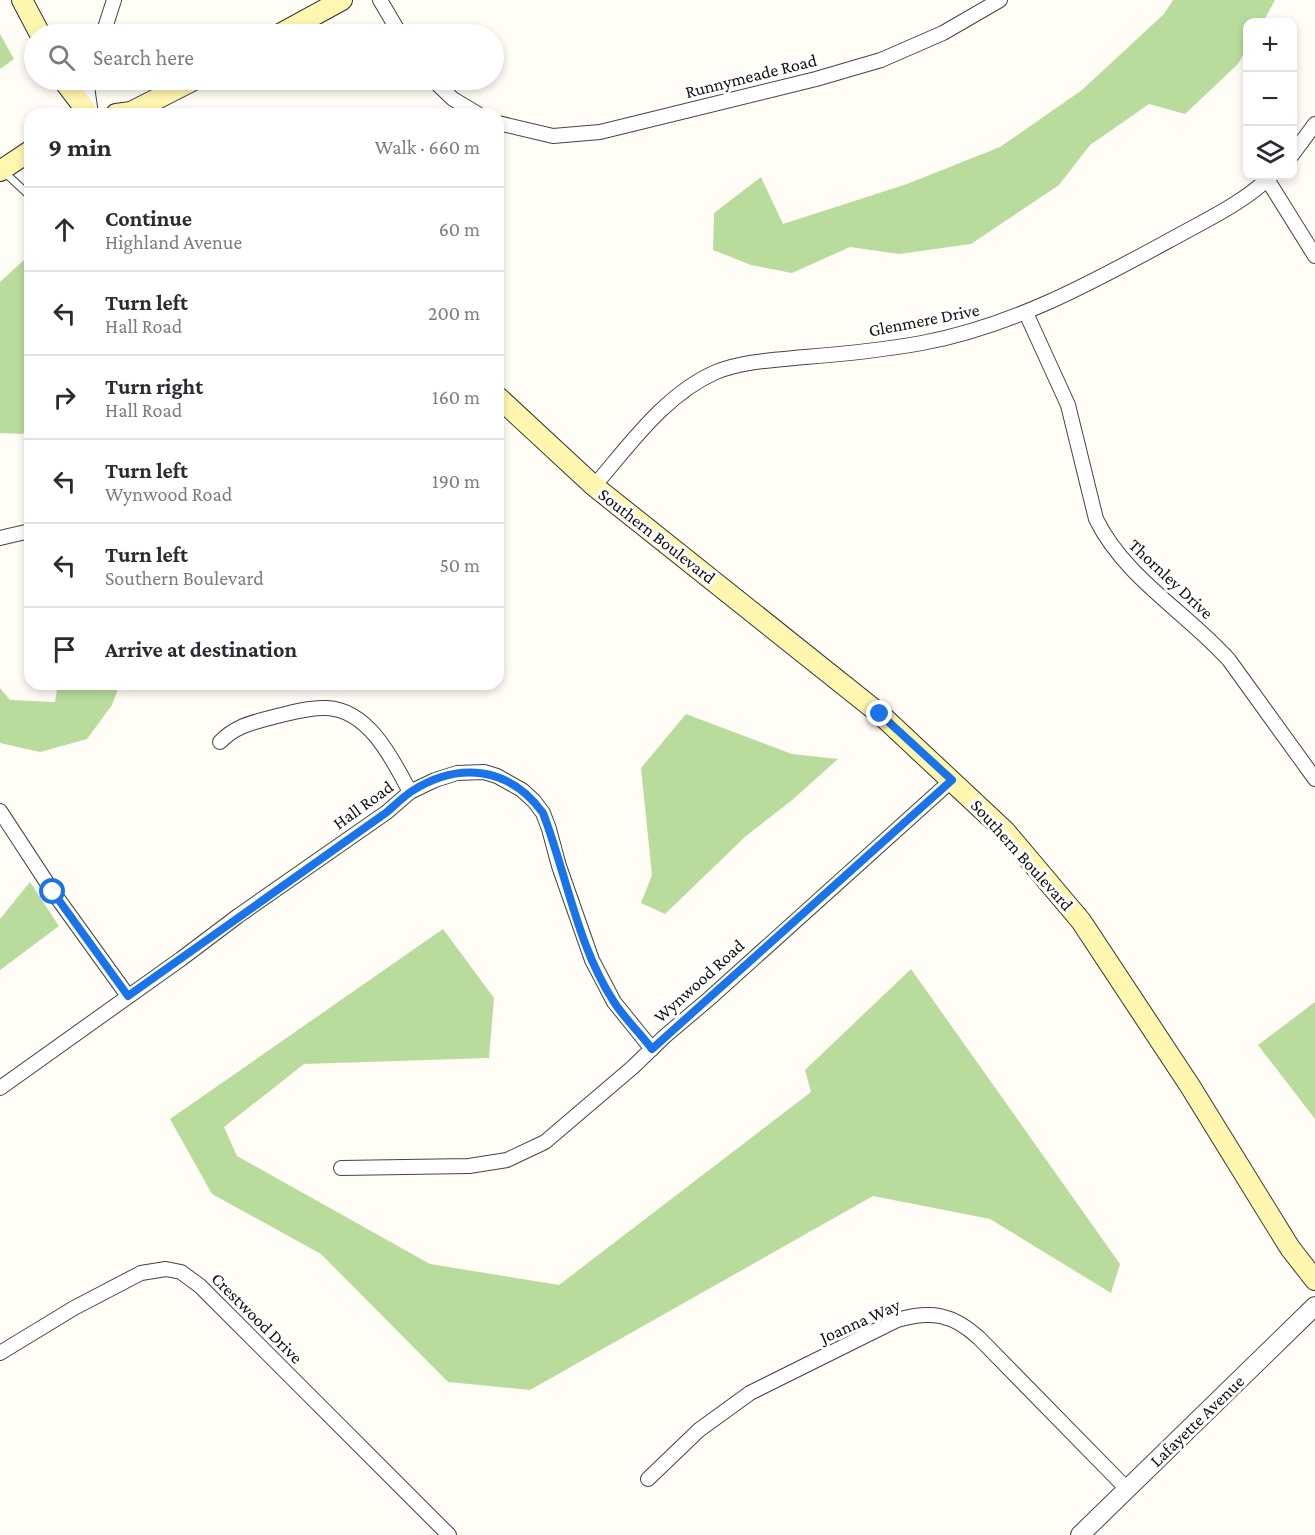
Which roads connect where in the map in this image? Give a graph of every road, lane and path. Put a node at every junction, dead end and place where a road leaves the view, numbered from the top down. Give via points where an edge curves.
1 (22, 0) edge
2 (114, 0) edge
3 (342, 0) edge
4 (380, 0) edge
5 (1000, 0) edge
6 (35, 24) edge
7 (106, 24) edge
8 (298, 24) edge
9 (394, 24) edge
10 (71, 90) edge
11 (87, 90) edge
12 (174, 90) edge
13 (444, 90) edge
14 (85, 108) edge
15 (89, 108) edge
16 (139, 108) edge
17 (468, 108) edge
18 (504, 124) edge
19 (1315, 124) edge
20 (1297, 149) edge
21 (24, 155) edge
22 (1, 170) edge
23 (1265, 180) edge
24 (1271, 180) edge
25 (24, 191) edge
26 (1315, 256) edge
27 (1026, 313) junction
28 (504, 403) edge
29 (594, 486) junction
30 (24, 532) edge
31 (0, 538) edge
32 (220, 742) dead end
33 (1315, 779) edge
34 (952, 780) junction
35 (410, 792) junction
36 (0, 811) edge
37 (128, 996) junction
38 (652, 1049) junction
39 (0, 1088) edge
40 (341, 1168) dead end
41 (1315, 1280) edge
42 (1315, 1306) edge
43 (0, 1353) edge
44 (648, 1479) dead end
45 (1127, 1489) junction
46 (449, 1535) edge
47 (1080, 1535) edge

1 - 6 main road
2 - 7 street
3 - 8 main road
4 - 9 street
5 - 18 street, Runnymeade Road via 943,33 881,60 816,79 600,132 553,136
10 - 14 main road
11 - 15 street
12 - 16 main road
13 - 17 street
19 - 20 street
21 - 22 main road
22 - 25 lane
23 - 27 street, Glenmere Drive via 1227,208
24 - 26 street
27 - 29 street, Glenmere Drive via 978,330 922,343 761,361 716,372 681,393 661,411
27 - 33 street, Thornley Drive via 1068,405 1096,519 1106,538 1128,566 1229,660
28 - 29 main road, Southern Boulevard
29 - 34 main road, Southern Boulevard via 872,707
30 - 31 street
32 - 35 street via 237,728 309,709 329,708 357,718 375,736
34 - 38 street, Wynwood Road
34 - 41 main road, Southern Boulevard via 1005,831 1081,921 1190,1086 1272,1221
35 - 37 street, Hall Road
35 - 38 street, Hall Road via 457,773 484,772 509,782 534,801 543,813 592,960 614,1002
36 - 37 street
37 - 39 street, Hall Road
38 - 40 street, Wynwood Road via 561,1130 507,1160 470,1166
42 - 45 street, Lafayette Avenue
43 - 46 street, Crestwood Drive via 141,1273 166,1269 181,1272 200,1286
44 - 45 street, Joanna Way via 699,1431 750,1393 897,1320 944,1316 957,1320 979,1338
45 - 47 street, Lafayette Avenue

